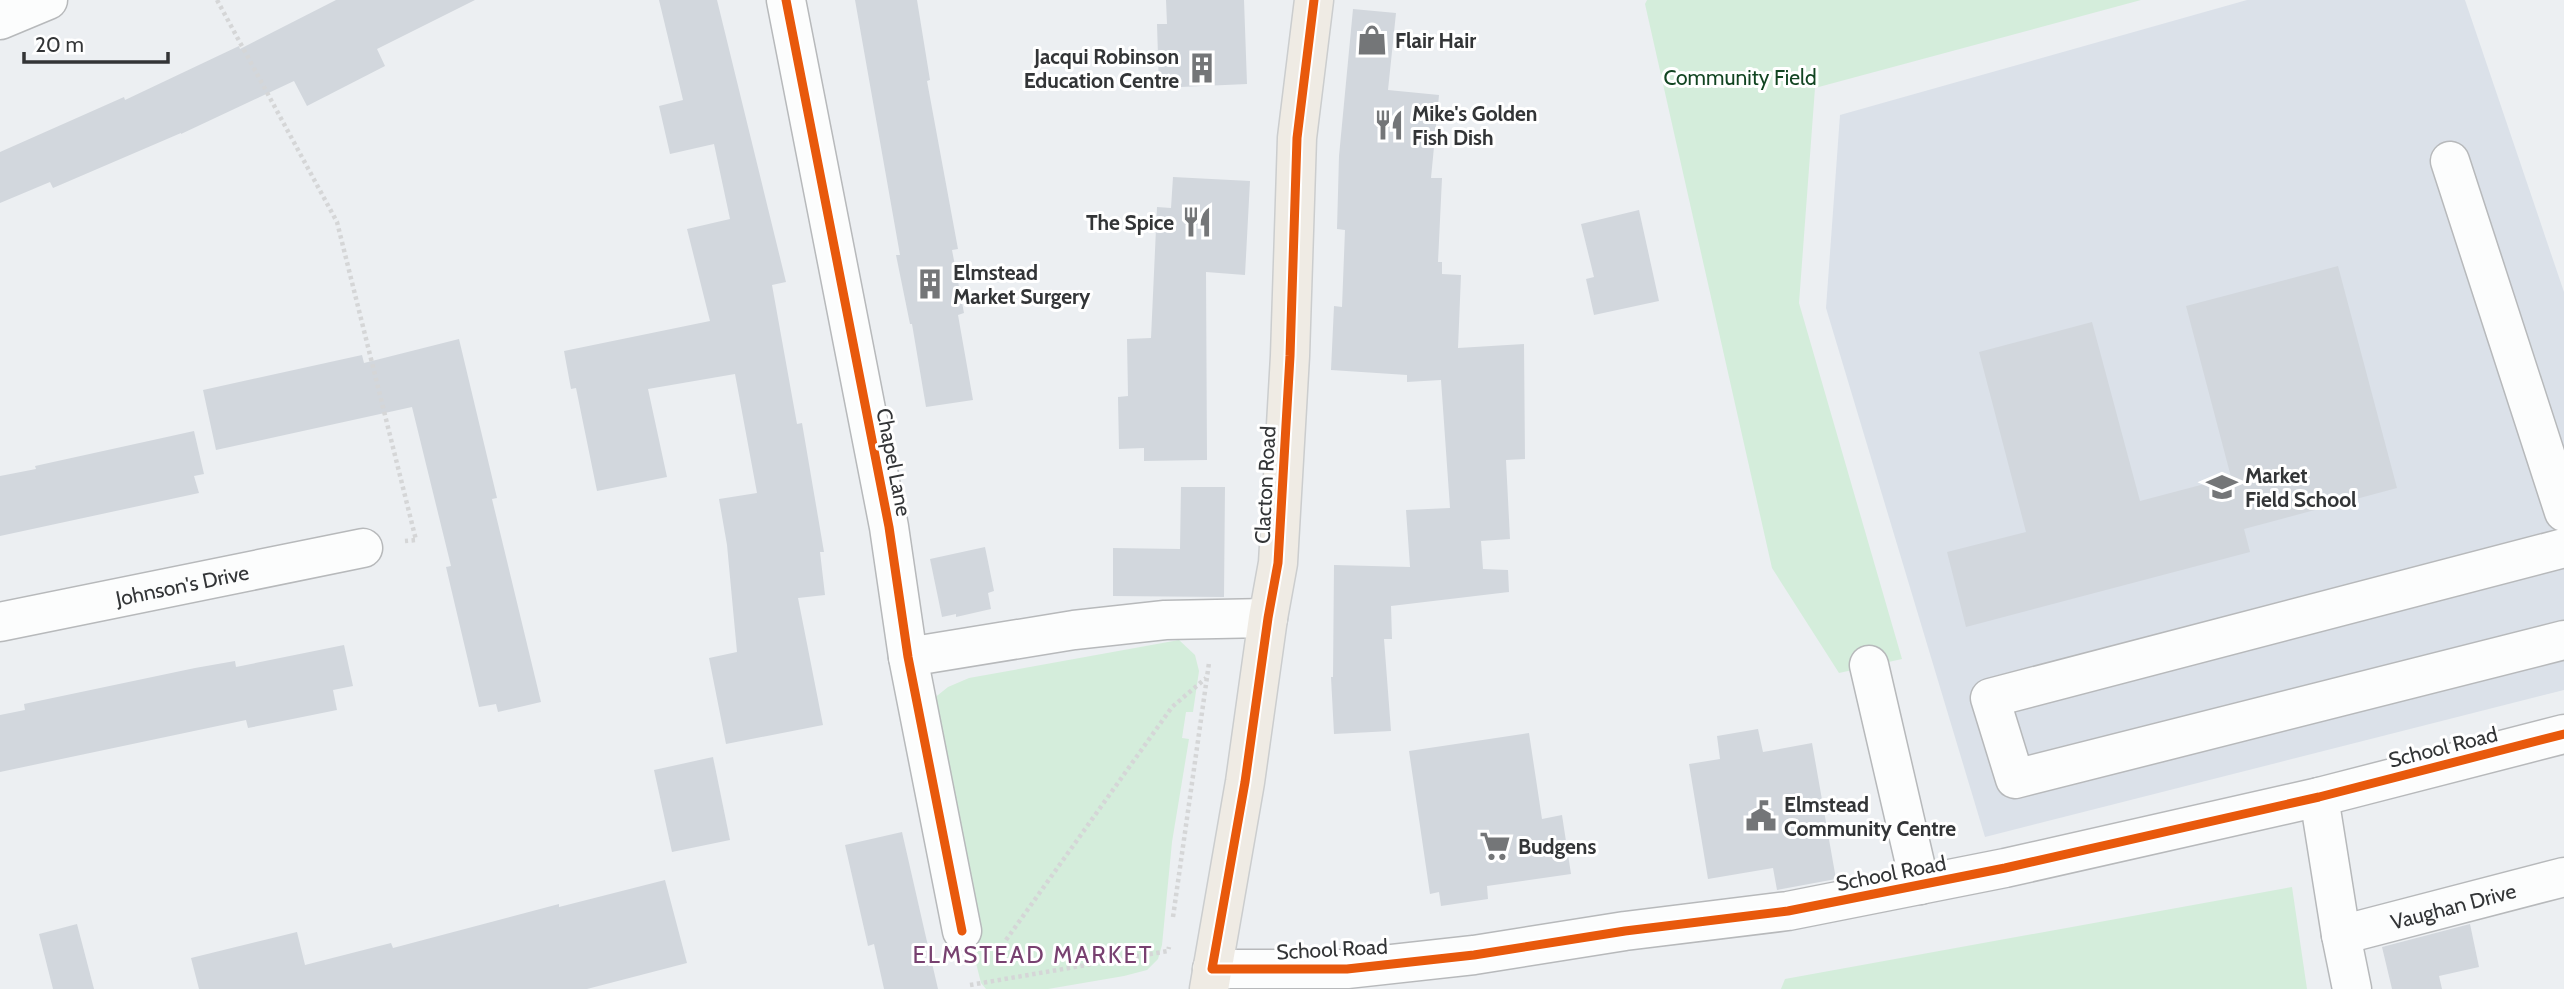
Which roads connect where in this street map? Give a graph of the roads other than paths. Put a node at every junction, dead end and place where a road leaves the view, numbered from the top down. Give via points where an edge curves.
1 (48, 0) edge
2 (786, 0) edge
3 (1314, 0) edge
4 (0, 20) edge
5 (2450, 161) dead end
6 (2564, 512) edge
7 (363, 548) road end
8 (2564, 548) edge
9 (1268, 618) junction
10 (0, 622) edge
11 (2564, 640) edge
12 (908, 657) junction
13 (1868, 665) dead end
14 (2564, 734) edge
15 (2319, 797) junction
16 (2564, 877) edge
17 (1920, 885) junction
18 (962, 931) dead end
19 (2341, 935) junction
20 (1210, 979) edge
21 (2352, 989) edge

1 - 4 street
2 - 12 street, Chapel Lane via 889,527
3 - 9 main road, Clacton Road via 1297,138 1280,535
5 - 6 street
7 - 10 street, Johnson's Drive
8 - 11 street via 1990,698 2015,779
9 - 12 street via 1165,620
9 - 20 main road, Clacton Road
12 - 18 street, Chapel Lane
13 - 17 street
14 - 15 street, School Road
15 - 17 street, School Road
15 - 19 street
16 - 19 street, Vaughan Drive
17 - 20 street, School Road via 1788,911 1474,955
19 - 21 street

